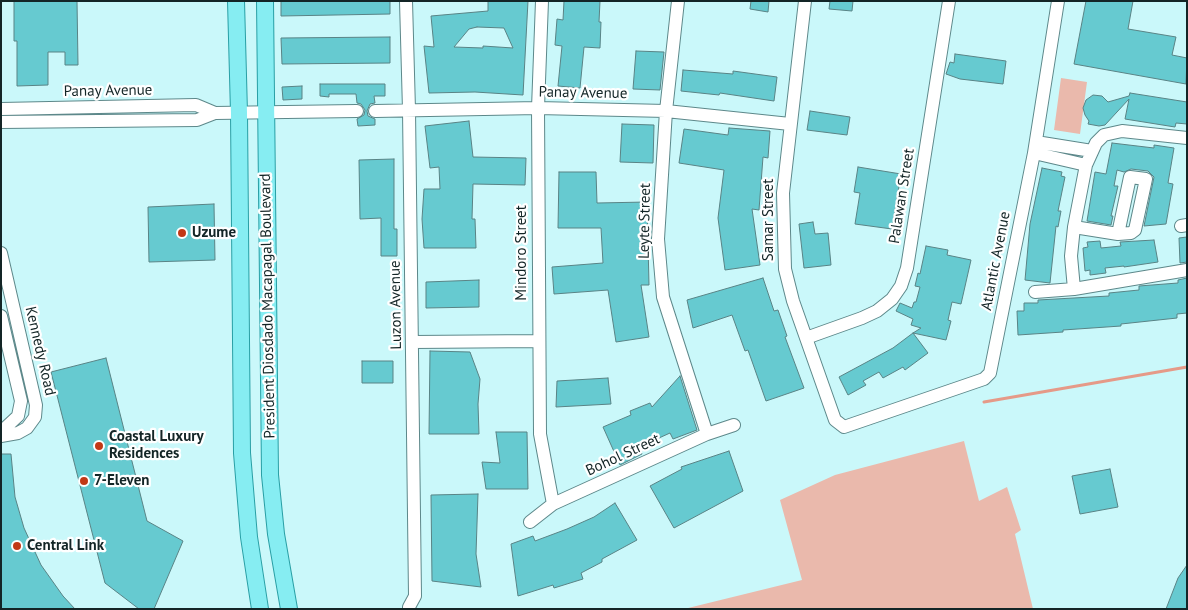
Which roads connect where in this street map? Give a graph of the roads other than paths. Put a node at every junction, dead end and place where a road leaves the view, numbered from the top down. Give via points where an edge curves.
1 (236, 1) edge
2 (265, 1) edge
3 (406, 1) edge
4 (542, 1) edge
5 (678, 1) edge
6 (805, 1) edge
7 (949, 1) edge
8 (1058, 1) edge
9 (1, 108) edge
10 (538, 108) junction
11 (409, 110) junction
12 (357, 111) dead end
13 (375, 111) dead end
14 (666, 111) junction
15 (266, 112) junction
16 (215, 113) junction
17 (239, 113) junction
18 (1, 122) edge
19 (790, 124) junction
20 (1187, 138) edge
21 (1035, 147) junction
22 (1092, 151) junction
23 (1086, 165) junction
24 (1074, 227) junction
25 (1118, 234) dead end
26 (1, 253) edge
27 (1187, 270) edge
28 (1074, 289) junction
29 (1035, 292) dead end
30 (1, 316) edge
31 (806, 338) junction
32 (539, 341) junction
33 (412, 342) junction
34 (16, 419) junction
35 (1, 422) edge
36 (734, 425) dead end
37 (844, 427) joint
38 (1, 432) edge
39 (707, 434) junction
40 (1, 436) edge
41 (553, 504) junction
42 (530, 522) dead end
43 (408, 607) dead end
44 (260, 609) edge
45 (290, 609) edge

1 - 17 main road, President Diosdado Macapagal Boulevard
2 - 15 main road, President Diosdado Macapagal Boulevard
3 - 11 street, Luzon Avenue
4 - 10 street, Mindoro Street
5 - 14 street, Leyte Street
6 - 19 street, Samar Street
7 - 31 street, Palawan Street via 907,268 901,286 892,299 877,311
8 - 21 street, Atlantic Avenue
9 - 16 street, Panay Avenue via 196,105
10 - 11 street, Panay Avenue
10 - 14 street, Panay Avenue
10 - 32 street, Mindoro Street
11 - 13 street, Panay Avenue
11 - 33 street, Luzon Avenue
12 - 15 street, Panay Avenue
14 - 19 street, Panay Avenue
14 - 39 street, Leyte Street via 658,239 664,297
15 - 17 street, Panay Avenue
15 - 45 main road, President Diosdado Macapagal Boulevard via 270,475 276,534
16 - 17 street, Panay Avenue
16 - 18 street, Panay Avenue via 197,120
17 - 44 main road, President Diosdado Macapagal Boulevard via 242,453 249,537
19 - 31 street, Samar Street via 782,193 785,269
20 - 22 street via 1122,131 1104,135
21 - 22 street
21 - 23 street
21 - 37 street, Atlantic Avenue via 990,373 984,379
22 - 23 street
23 - 24 street
24 - 25 street
24 - 28 street via 1071,256
26 - 40 street, Kennedy Road via 36,405 35,417 27,428
27 - 28 street
28 - 29 street
30 - 34 street, Kennedy Road via 21,397
31 - 37 street, Samar Street via 835,420
32 - 33 street
32 - 41 street, Mindoro Street via 540,434
33 - 43 street, Luzon Avenue via 415,596
34 - 35 street
34 - 38 street
36 - 39 street, Bohol Street
39 - 41 street, Bohol Street
41 - 42 street, Bohol Street

